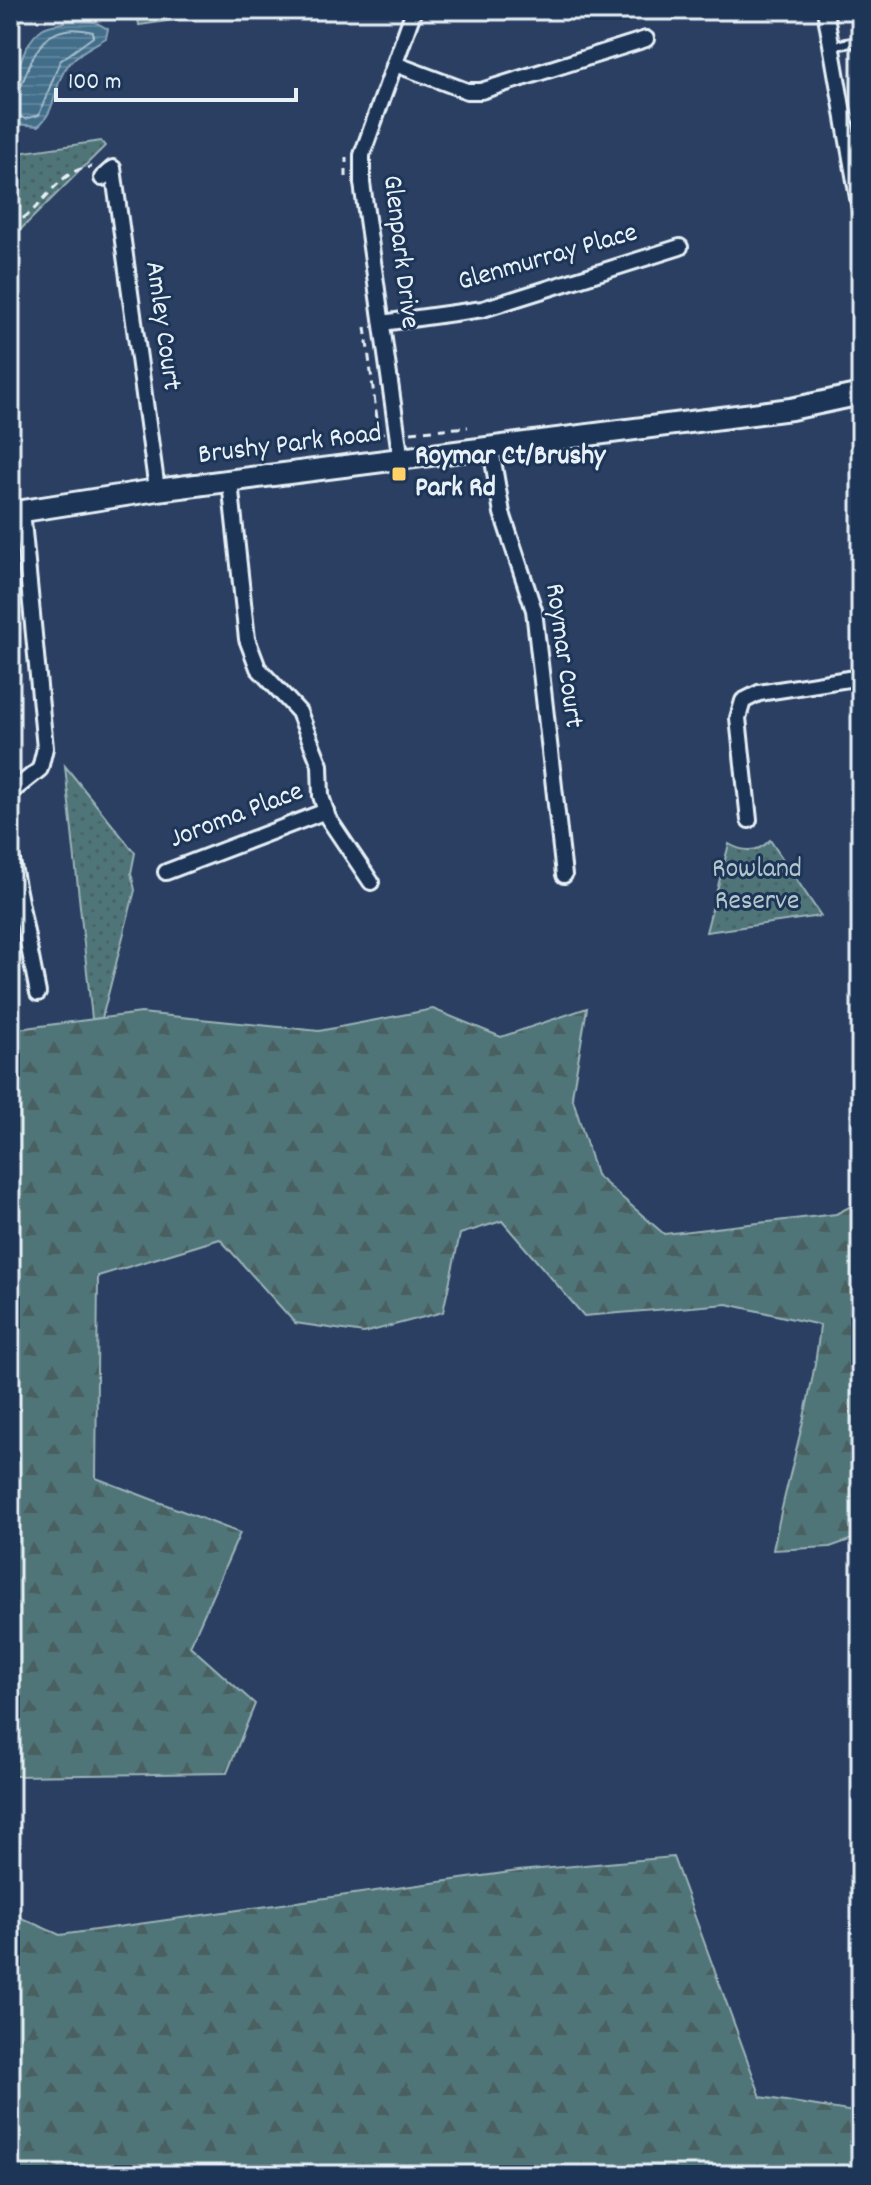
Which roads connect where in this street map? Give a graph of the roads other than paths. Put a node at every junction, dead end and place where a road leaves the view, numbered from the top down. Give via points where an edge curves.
1 (414, 10) edge
2 (825, 10) edge
3 (646, 39) dead end
4 (861, 41) edge
5 (829, 46) junction
6 (395, 64) junction
7 (113, 168) road end
8 (861, 215) edge
9 (680, 247) dead end
10 (382, 323) junction
11 (861, 394) edge
12 (491, 449) junction
13 (401, 461) junction
14 (230, 482) junction
15 (157, 490) junction
16 (16, 512) edge
17 (861, 677) edge
18 (10, 793) edge
19 (326, 811) junction
20 (749, 820) dead end
21 (10, 851) edge
22 (166, 872) dead end
23 (564, 875) dead end
24 (12, 880) edge
25 (371, 882) dead end
26 (38, 993) dead end

1 - 6 street, Glenpark Drive
2 - 5 street
3 - 6 street via 481,91 467,91
4 - 5 lane
5 - 8 street
6 - 10 street, Glenpark Drive via 362,155
7 - 15 street, Amley Court
9 - 10 street, Glenmurray Place via 483,309
10 - 13 street, Glenpark Drive
11 - 12 main road, Brushy Park Road via 791,409
12 - 13 main road, Brushy Park Road
12 - 23 street, Roymar Court via 502,513 534,610
13 - 14 main road, Brushy Park Road
14 - 15 main road, Brushy Park Road
14 - 19 street, Joroma Place via 247,639 258,668 299,712 312,738
15 - 16 main road, Brushy Park Road
16 - 18 street via 45,748 40,769
17 - 20 street via 759,693 743,701 738,718
19 - 22 street, Joroma Place
19 - 25 street, Joroma Place
21 - 24 street
24 - 26 street

